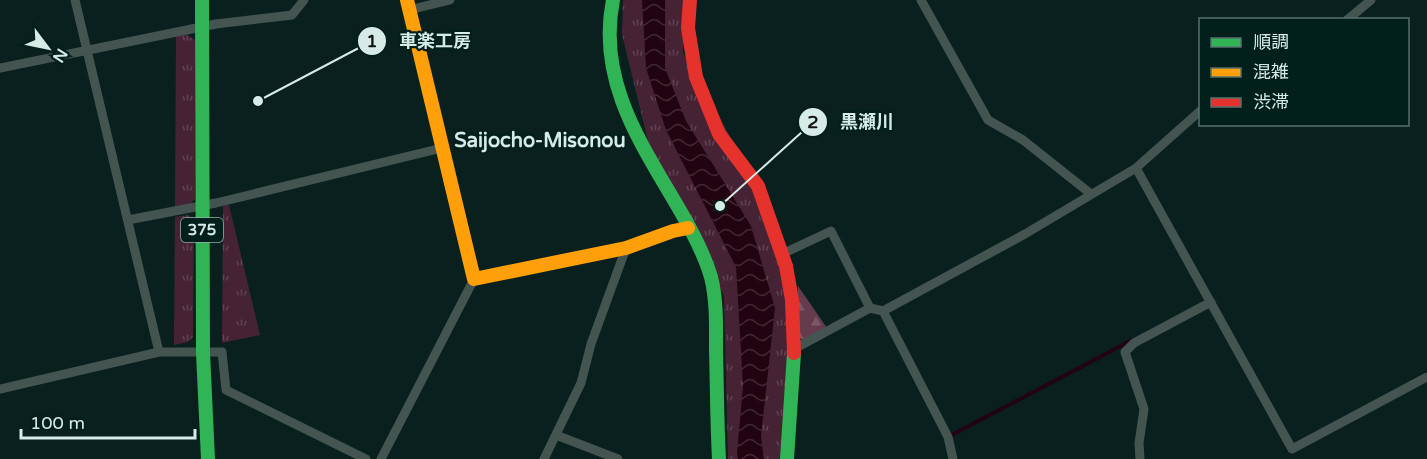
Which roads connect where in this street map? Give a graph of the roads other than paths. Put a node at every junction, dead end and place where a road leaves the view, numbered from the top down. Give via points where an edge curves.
1 (75, 0) edge
2 (202, 0) edge
3 (304, 0) edge
4 (450, 0) edge
5 (613, 0) edge
6 (690, 0) edge
7 (921, 0) edge
8 (1371, 0) edge
9 (408, 5) edge
10 (1349, 18) edge
11 (202, 27) junction
12 (88, 50) junction
13 (0, 68) edge
14 (1199, 112) edge
15 (442, 148) junction
16 (1136, 168) junction
17 (1091, 194) junction
18 (202, 206) junction
19 (128, 220) junction
20 (688, 228) junction
21 (626, 248) junction
22 (782, 254) junction
23 (474, 279) junction
24 (1211, 302) junction
25 (870, 308) junction
26 (883, 311) junction
27 (794, 349) junction
28 (159, 352) junction
29 (202, 353) junction
30 (1427, 377) edge
31 (0, 388) edge
32 (556, 435) junction
33 (208, 459) edge
34 (366, 459) edge
35 (381, 459) edge
36 (544, 459) edge
37 (618, 459) edge
38 (719, 459) edge
39 (787, 459) edge
40 (953, 459) edge
41 (1140, 459) edge

1 - 12 street
2 - 11 main road, 375
3 - 11 street via 292,15
4 - 9 street
5 - 20 main road via 612,58 619,97
6 - 22 main road via 688,28 696,77 719,134 758,186
7 - 17 street via 988,120 1023,140
8 - 10 street
9 - 15 main road
11 - 12 street
11 - 18 main road, 375
12 - 13 street
12 - 19 street
14 - 16 street
15 - 18 street
15 - 23 main road
16 - 17 street
16 - 24 street
17 - 26 street
18 - 19 street
18 - 29 main road, 375
19 - 28 street
20 - 21 main road
20 - 38 main road via 711,277 716,308
21 - 23 main road
21 - 32 street via 580,383
22 - 25 street via 831,231
22 - 27 main road via 792,300
23 - 35 street
24 - 30 street via 1292,449
24 - 41 street via 1134,343 1125,352 1144,408
25 - 26 street
25 - 27 street
26 - 40 street via 948,437
27 - 39 main road
28 - 29 street
28 - 31 street
29 - 33 main road, 375
29 - 34 street via 222,352 226,390
32 - 36 street
32 - 37 street

